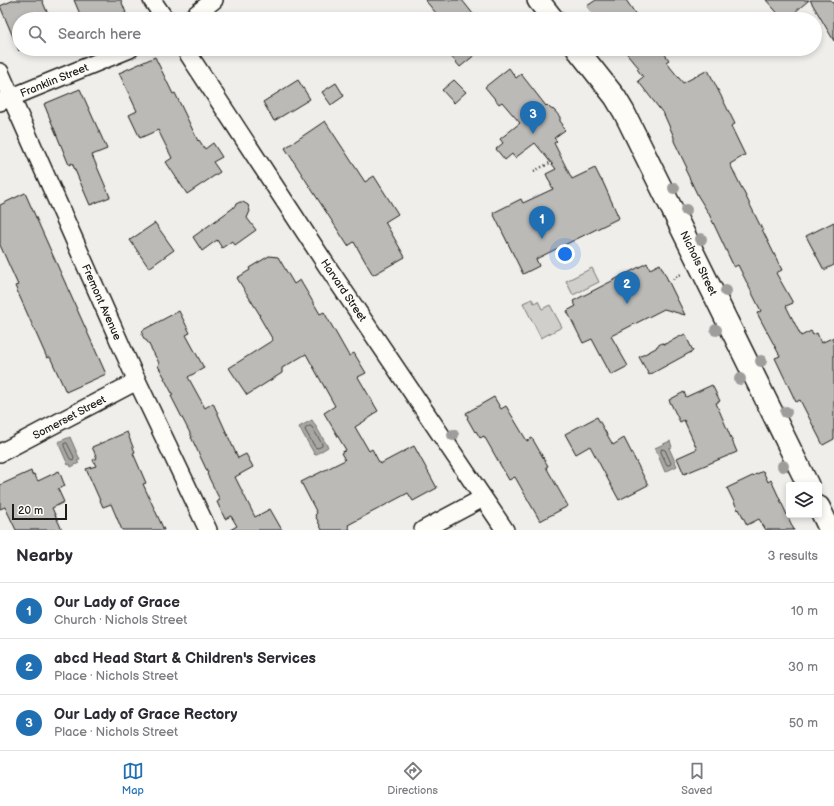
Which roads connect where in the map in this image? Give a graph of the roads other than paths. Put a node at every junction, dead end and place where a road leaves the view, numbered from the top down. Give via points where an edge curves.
1 (152, 0) edge
2 (214, 0) edge
3 (538, 0) edge
4 (160, 12) edge
5 (199, 12) edge
6 (547, 12) edge
7 (113, 56) edge
8 (190, 56) edge
9 (583, 56) edge
10 (0, 72) edge
11 (6, 99) edge
12 (137, 381) junction
13 (0, 453) edge
14 (807, 482) edge
15 (483, 498) junction
16 (822, 513) edge
17 (208, 530) edge
18 (423, 530) edge
19 (505, 530) edge
20 (830, 530) edge

1 - 4 street
2 - 5 street
3 - 6 street
7 - 11 street, Franklin Street
8 - 15 street, Harvard Street
9 - 14 street, Nichols Street via 615,96 624,112
10 - 11 street, Fremont Avenue
11 - 12 street, Fremont Avenue
12 - 13 street, Somerset Street
12 - 17 street, Fremont Avenue
15 - 18 street
15 - 19 street, Harvard Street
16 - 20 street

